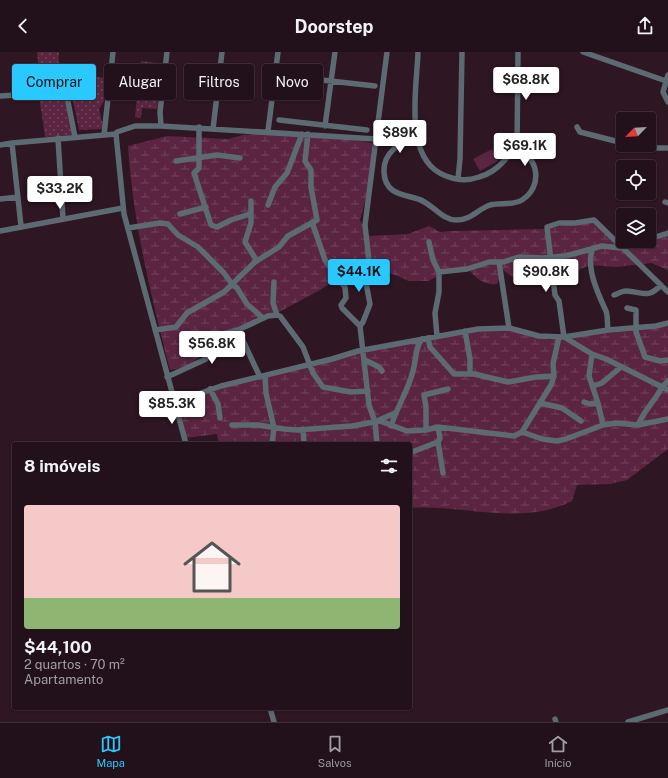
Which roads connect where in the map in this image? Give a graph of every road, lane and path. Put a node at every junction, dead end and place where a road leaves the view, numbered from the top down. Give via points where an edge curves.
1 (113, 52) edge
2 (167, 52) edge
3 (222, 52) edge
4 (278, 52) edge
5 (336, 52) edge
6 (387, 52) edge
7 (418, 52) edge
8 (462, 52) edge
9 (518, 52) edge
10 (583, 52) edge
11 (668, 74) edge
12 (323, 81) edge
13 (666, 81) junction
14 (332, 82) junction
15 (375, 86) dead end
16 (0, 96) edge
17 (668, 102) edge
18 (279, 120) dead end
19 (161, 126) junction
20 (325, 126) junction
21 (199, 127) junction
22 (577, 127) dead end
23 (213, 129) junction
24 (367, 130) dead end
25 (268, 131) junction
26 (116, 134) junction
27 (305, 134) junction
28 (104, 135) junction
29 (416, 136) junction
30 (75, 137) junction
31 (58, 138) junction
32 (376, 139) junction
33 (616, 141) edge
34 (12, 143) junction
35 (0, 145) edge
36 (656, 148) edge
37 (668, 148) edge
38 (517, 149) junction
39 (198, 157) junction
40 (240, 158) dead end
41 (176, 161) dead end
42 (458, 179) junction
43 (18, 197) junction
44 (0, 199) edge
45 (251, 202) dead end
46 (268, 205) dead end
47 (206, 207) junction
48 (123, 208) junction
49 (180, 214) dead end
50 (250, 214) junction
51 (63, 219) junction
52 (312, 222) junction
53 (21, 226) junction
54 (128, 228) junction
55 (0, 230) edge
56 (668, 233) edge
57 (656, 237) edge
58 (430, 242) dead end
59 (616, 242) edge
60 (616, 247) edge
61 (593, 248) junction
62 (622, 248) edge
63 (552, 258) junction
64 (257, 261) junction
65 (499, 262) junction
66 (439, 272) junction
67 (274, 282) dead end
68 (232, 284) junction
69 (661, 285) junction
70 (668, 292) edge
71 (614, 295) dead end
72 (627, 308) dead end
73 (277, 315) junction
74 (263, 318) junction
75 (668, 323) edge
76 (360, 326) junction
77 (635, 326) junction
78 (509, 328) junction
79 (154, 330) junction
80 (238, 330) junction
81 (608, 330) junction
82 (465, 331) junction
83 (437, 336) junction
84 (562, 337) junction
85 (425, 338) junction
86 (364, 349) junction
87 (592, 354) junction
88 (365, 360) junction
89 (668, 360) edge
90 (310, 364) junction
91 (621, 367) junction
92 (382, 371) dead end
93 (470, 374) junction
94 (262, 376) junction
95 (554, 376) junction
96 (167, 377) junction
97 (668, 381) edge
98 (593, 386) junction
99 (210, 389) junction
100 (448, 389) dead end
101 (665, 389) edge
102 (368, 391) junction
103 (175, 402) junction
104 (584, 402) dead end
105 (540, 403) junction
106 (598, 403) junction
107 (395, 413) junction
108 (220, 418) dead end
109 (668, 419) edge
110 (376, 421) junction
111 (581, 421) dead end
112 (232, 425) dead end
113 (604, 425) junction
114 (638, 425) junction
115 (391, 426) junction
116 (438, 427) junction
117 (274, 428) junction
118 (303, 429) junction
119 (426, 430) junction
120 (522, 432) junction
121 (185, 442) edge
122 (272, 442) edge
123 (304, 442) edge
124 (377, 442) edge
125 (438, 442) junction
126 (412, 452) dead end
127 (442, 473) dead end
128 (271, 710) edge
129 (668, 710) edge
130 (274, 722) edge
131 (628, 722) edge

1 - 28 street
2 - 19 street via 160,112
3 - 23 street
4 - 25 street
5 - 14 street
6 - 32 street
7 - 29 street
8 - 42 street
9 - 38 street
10 - 13 street
11 - 13 street
12 - 14 street
13 - 17 street via 663,95
14 - 15 street
14 - 20 street
16 - 30 street via 66,92
18 - 20 street
19 - 21 street
19 - 26 street via 135,126
20 - 24 street
21 - 23 street
21 - 39 street
22 - 33 street via 580,132
23 - 25 street
25 - 27 street
26 - 28 street
26 - 48 street
27 - 32 street
27 - 46 street via 287,173 275,187
27 - 52 street via 305,161 311,170 311,187 317,220
28 - 30 street
29 - 38 street via 402,142 388,155 384,172 386,181 397,194 418,199 448,219 465,220 491,205 513,204 523,200 536,182 536,173 528,155
29 - 42 street via 426,162 443,175
30 - 31 street
31 - 34 street
31 - 51 street
32 - 76 street via 365,225 370,270 366,284 370,304
34 - 35 street
34 - 43 street
36 - 37 street
38 - 42 street via 491,172 467,180
39 - 40 street via 217,155
39 - 41 street
39 - 47 street via 199,168 194,173
43 - 44 street
43 - 53 street
45 - 50 street
47 - 49 street
47 - 50 street via 209,221 215,228
48 - 51 street
48 - 54 street
50 - 64 street via 245,242
51 - 53 street
52 - 64 street via 291,234 279,247
52 - 76 street via 325,260 345,287 346,298 341,305 342,308
53 - 55 street
54 - 68 street via 168,224 178,235 198,248
54 - 79 street
56 - 57 street
58 - 66 street via 432,260
59 - 63 street via 594,220 559,223 547,227
60 - 61 street
61 - 63 street
61 - 81 street via 590,254 593,279 606,312
62 - 69 street
63 - 65 street via 519,257
63 - 84 street via 555,295 560,301
64 - 68 street
65 - 66 street
65 - 78 street
66 - 83 street via 435,313
67 - 73 street via 273,303
68 - 74 street via 238,288 247,304
68 - 79 street via 216,297 187,313 176,327
69 - 70 street
69 - 71 street via 652,293 626,290
72 - 77 street via 636,310
73 - 74 street
73 - 90 street via 303,347
74 - 80 street
75 - 77 street
76 - 86 street
77 - 81 street
77 - 89 street via 646,358
78 - 82 street
78 - 84 street via 539,336
79 - 96 street
80 - 94 street via 252,362
80 - 96 street via 215,336 206,359
81 - 84 street
82 - 83 street
82 - 93 street
83 - 85 street
84 - 87 street
84 - 95 street via 553,364
85 - 86 street
85 - 93 street via 454,374
85 - 107 street via 418,345 410,380
86 - 88 street
86 - 90 street
87 - 91 street
87 - 98 street via 589,376
88 - 92 street
88 - 102 street
90 - 94 street
90 - 102 street via 317,380 325,389
91 - 98 street via 602,383
91 - 101 street
93 - 95 street via 508,382
94 - 99 street
94 - 117 street
95 - 105 street
96 - 103 street
97 - 101 street
98 - 106 street
99 - 103 street
99 - 108 street via 218,404
100 - 119 street via 424,395
101 - 114 street via 644,413
102 - 110 street via 369,405
103 - 121 street
104 - 106 street
105 - 111 street via 562,408
105 - 120 street
106 - 113 street
107 - 110 street
107 - 115 street
109 - 114 street
110 - 115 street
110 - 118 street via 352,426
110 - 124 street
112 - 117 street
113 - 114 street
113 - 120 street via 557,441
115 - 119 street via 407,432
116 - 119 street
116 - 120 street via 514,436
116 - 125 street
117 - 118 street
117 - 122 street
118 - 123 street
125 - 126 street
125 - 127 street
128 - 130 street
129 - 131 street

